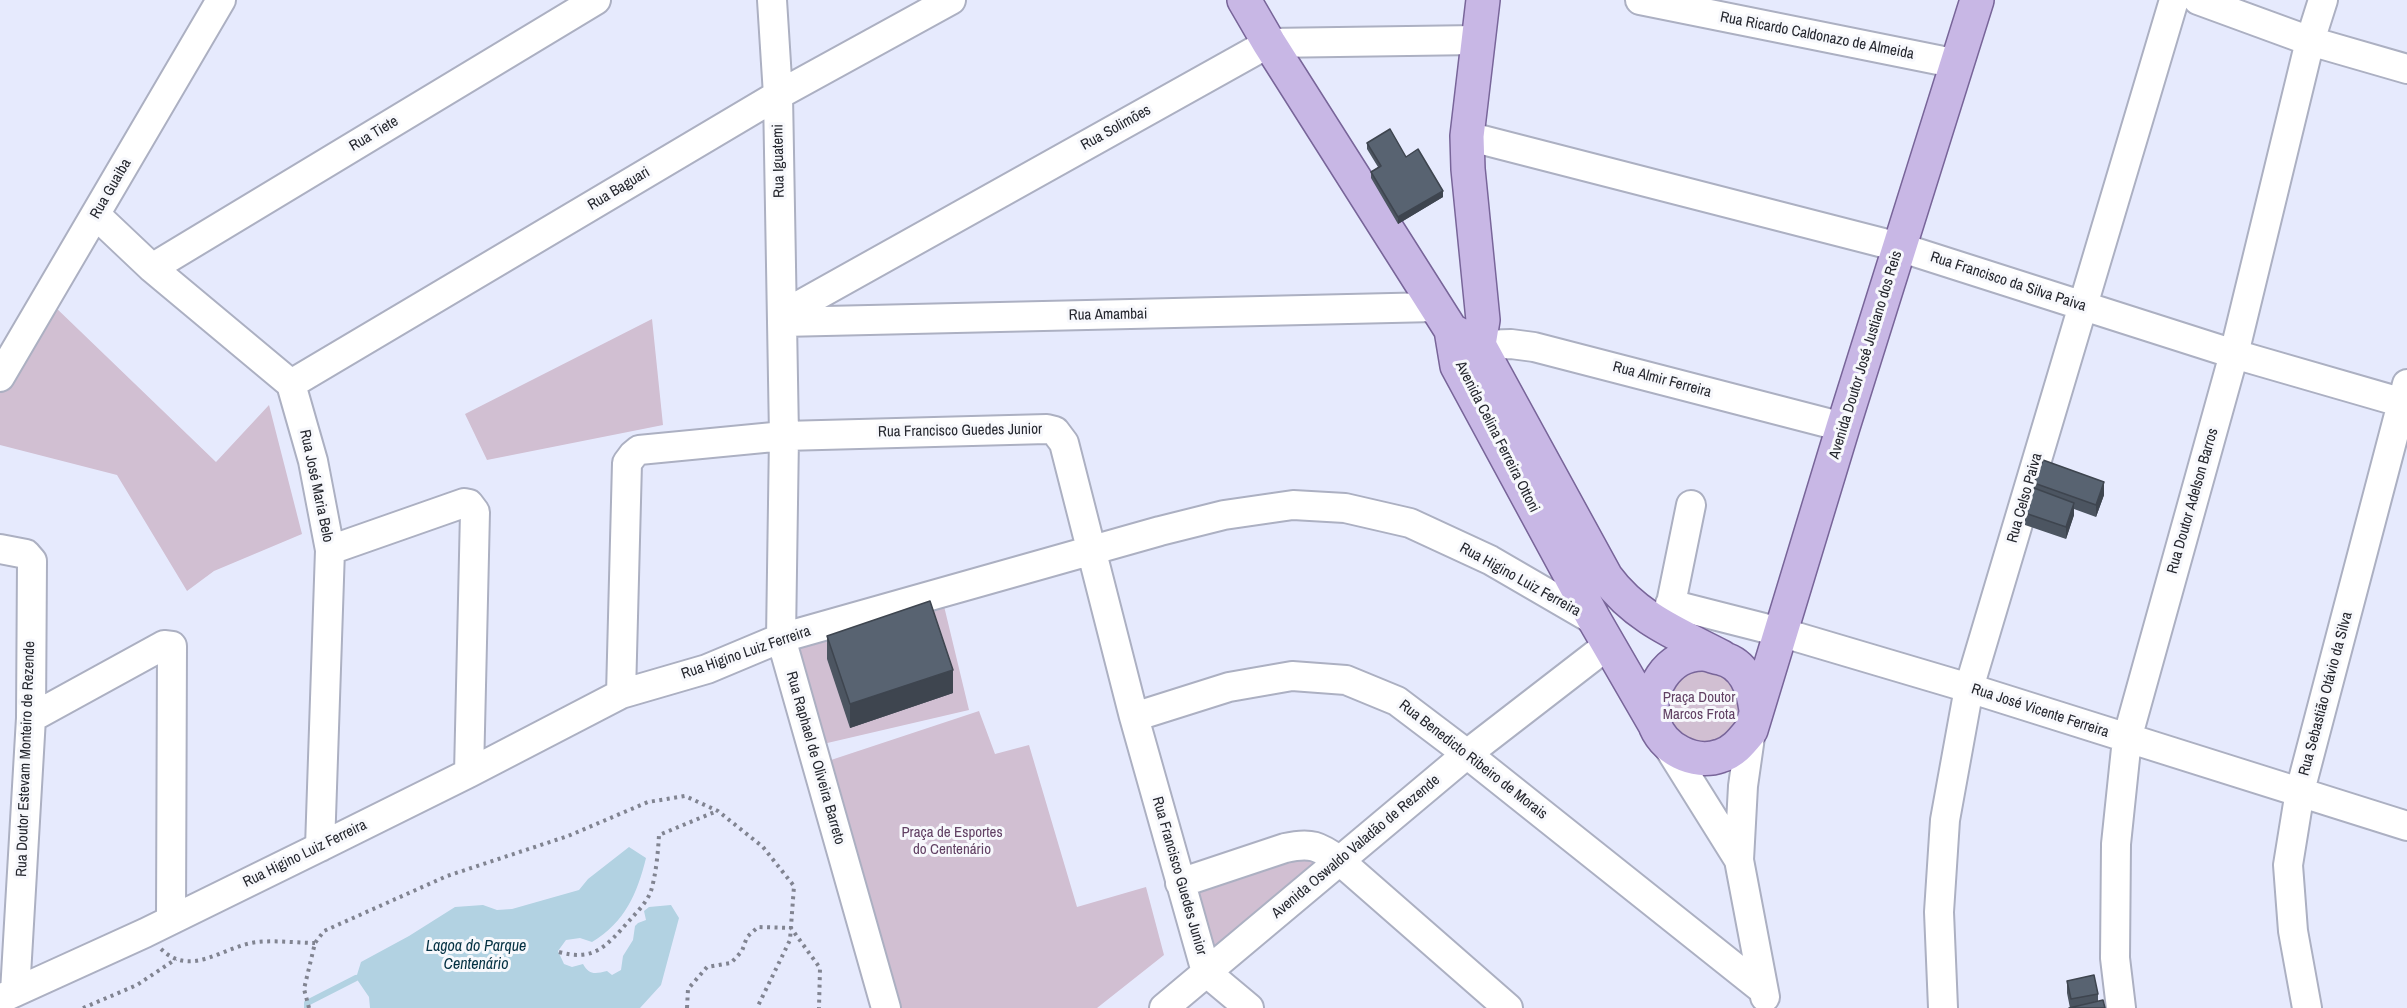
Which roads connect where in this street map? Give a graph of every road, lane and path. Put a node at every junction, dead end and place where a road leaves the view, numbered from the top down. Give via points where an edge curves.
1 (221, 0) edge
2 (596, 0) edge
3 (772, 0) edge
4 (951, 0) edge
5 (1244, 0) edge
6 (1483, 0) edge
7 (1640, 0) edge
8 (1977, 0) edge
9 (2174, 0) edge
10 (2198, 0) edge
11 (2323, 0) edge
12 (1477, 40) junction
13 (2310, 41) junction
14 (1269, 43) junction
15 (1958, 64) junction
16 (2407, 69) edge
17 (778, 95) junction
18 (1467, 136) junction
19 (96, 215) junction
20 (1899, 247) junction
21 (152, 268) junction
22 (2081, 306) junction
23 (782, 318) junction
24 (1443, 319) junction
25 (2234, 354) junction
26 (1468, 356) junction
27 (0, 377) edge
28 (291, 384) junction
29 (2405, 397) edge
30 (1843, 427) junction
31 (784, 436) junction
32 (1691, 505) dead end
33 (0, 549) edge
34 (330, 550) junction
35 (1091, 552) junction
36 (1668, 616) junction
37 (1780, 632) junction
38 (1602, 633) junction
39 (781, 638) junction
40 (1725, 659) junction
41 (1969, 688) junction
42 (621, 693) junction
43 (1134, 717) junction
44 (31, 718) junction
45 (1753, 720) junction
46 (1659, 731) junction
47 (2127, 739) junction
48 (1467, 754) junction
49 (469, 773) junction
50 (2300, 791) junction
51 (718, 811) junction
52 (2407, 826) edge
53 (320, 847) junction
54 (1739, 860) junction
55 (1340, 861) junction
56 (1180, 883) junction
57 (171, 918) junction
58 (791, 928) junction
59 (145, 933) junction
60 (315, 943) junction
61 (559, 952) dead end
62 (177, 958) junction
63 (1206, 972) junction
64 (7, 996) edge
65 (1765, 999) edge
66 (82, 1008) edge
67 (309, 1008) edge
68 (687, 1008) edge
69 (757, 1008) edge
70 (819, 1008) edge
71 (886, 1008) edge
72 (1164, 1008) edge
73 (1249, 1008) edge
74 (1508, 1008) edge
75 (1943, 1008) edge
76 (2121, 1008) edge
77 (2307, 1008) edge

1 - 19 street, Rua Guaiba
2 - 21 street, Rua Tiete
3 - 17 street, Rua Iguatemi
4 - 17 street, Rua Baguari
5 - 14 main road, Avenida Celina Ferreira Ottoni
6 - 12 main road
7 - 15 street, Rua Ricardo Caldonazo de Almeida
8 - 15 main road, Avenida Doutor José Justiano dos Reis
9 - 22 street, Rua Celso Paiva
10 - 13 street
11 - 13 street, Rua Doutor Adelson Barros
12 - 14 street, Rua Solimões
12 - 18 main road
13 - 16 street
13 - 25 street, Rua Doutor Adelson Barros
14 - 23 street, Rua Solimões
14 - 24 main road, Avenida Celina Ferreira Ottoni
15 - 20 main road, Avenida Doutor José Justiano dos Reis
17 - 23 street, Rua Iguatemi
17 - 28 street, Rua Baguari
18 - 20 street, Rua Francisco da Silva Paiva
18 - 26 main road via 1483,320
19 - 21 street
19 - 27 street, Rua Guaiba
20 - 22 street, Rua Francisco da Silva Paiva
20 - 30 main road, Avenida Doutor José Justiano dos Reis
21 - 28 street
22 - 25 street, Rua Francisco da Silva Paiva
22 - 41 street, Rua Celso Paiva
23 - 24 street, Rua Amambai
23 - 31 street, Rua Raphael de Oliveira Barreto
24 - 26 main road, Avenida Celina Ferreira Ottoni
25 - 29 street, Rua Francisco da Silva Paiva
25 - 47 street, Rua Doutor Adelson Barros
26 - 30 street, Rua Almir Ferreira via 1511,344 1534,346
26 - 36 main road via 1619,596 1636,610
26 - 38 main road, Avenida Celina Ferreira Ottoni
28 - 34 street, Rua José Maria Belo via 313,461
29 - 50 street, Rua Sebastião Otávio da Silva
30 - 37 main road, Avenida Doutor José Justiano dos Reis
31 - 35 street, Rua Francisco Guedes Junior via 1055,431 1064,443
31 - 39 street, Rua Raphael de Oliveira Barreto
31 - 42 street, Rua Francisco Guedes Junior via 639,450 627,463
32 - 36 street
33 - 44 street, Rua Doutor Estevam Monteiro de Rezende via 26,554 32,561
34 - 49 street via 464,504 476,512
34 - 53 street, Rua José Maria Belo
35 - 38 street, Rua Higino Luiz Ferreira via 1224,515 1293,506 1345,508 1410,523 1490,560
35 - 39 street, Rua Higino Luiz Ferreira
35 - 43 street, Rua Francisco Guedes Junior
36 - 37 street, Rua José Vicente Ferreira
36 - 40 main road
37 - 41 street, Rua José Vicente Ferreira
37 - 45 main road, Avenida Doutor José Justiano dos Reis
38 - 46 main road, Avenida Celina Ferreira Ottoni
38 - 48 street, Avenida Oswaldo Valadão de Rezende
39 - 42 street, Rua Higino Luiz Ferreira via 707,669
39 - 71 street, Rua Raphael de Oliveira Barreto
40 - 45 main road via 1742,671 1753,689
40 - 46 main road via 1702,654 1678,661 1661,676 1652,699
41 - 47 street, Rua José Vicente Ferreira
41 - 75 street, Rua Celso Paiva via 1946,820 1939,912
42 - 49 street, Rua Higino Luiz Ferreira
43 - 48 street, Rua Benedicto Ribeiro de Morais via 1229,687 1292,676 1346,680 1397,701
43 - 56 street, Rua Francisco Guedes Junior
44 - 57 street via 164,645 173,647
44 - 64 street, Rua Doutor Estevam Monteiro de Rezende
45 - 46 main road via 1738,746 1720,756 1700,759 1680,753
45 - 54 street, Avenida Doutor José Justiano dos Reis via 1743,786
46 - 54 street, Avenida Celina Ferreira Ottoni
47 - 50 street, Rua José Vicente Ferreira
47 - 76 street, Rua Doutor Adelson Barros via 2116,844 2115,958
48 - 55 street, Avenida Oswaldo Valadão de Rezende
48 - 65 street, Rua Benedicto Ribeiro de Morais
49 - 53 street, Rua Higino Luiz Ferreira
50 - 52 street, Rua José Vicente Ferreira
50 - 77 street, Rua Sebastião Otávio da Silva via 2288,866 2293,931
51 - 58 path via 763,847 794,886
51 - 60 path via 685,796 648,802 568,836 447,876 324,931
51 - 61 path via 659,836 651,891 642,907 603,949 573,956
53 - 57 street, Rua Higino Luiz Ferreira
54 - 65 street, Avenida Celina Ferreira Ottoni
55 - 56 street via 1320,847 1303,844
55 - 63 street, Avenida Oswaldo Valadão de Rezende
55 - 74 street
56 - 63 street, Rua Francisco Guedes Junior
57 - 59 street, Rua Higino Luiz Ferreira
58 - 68 path via 758,927 731,963 707,967 688,989
58 - 69 path via 790,940
58 - 70 path via 820,968
59 - 62 path via 168,955
59 - 64 street, Rua Higino Luiz Ferreira
60 - 62 path via 257,942 194,964
60 - 67 path via 304,989
62 - 66 path via 136,985
63 - 72 street, Avenida Oswaldo Valadão de Rezende
63 - 73 street, Rua Francisco Guedes Junior

